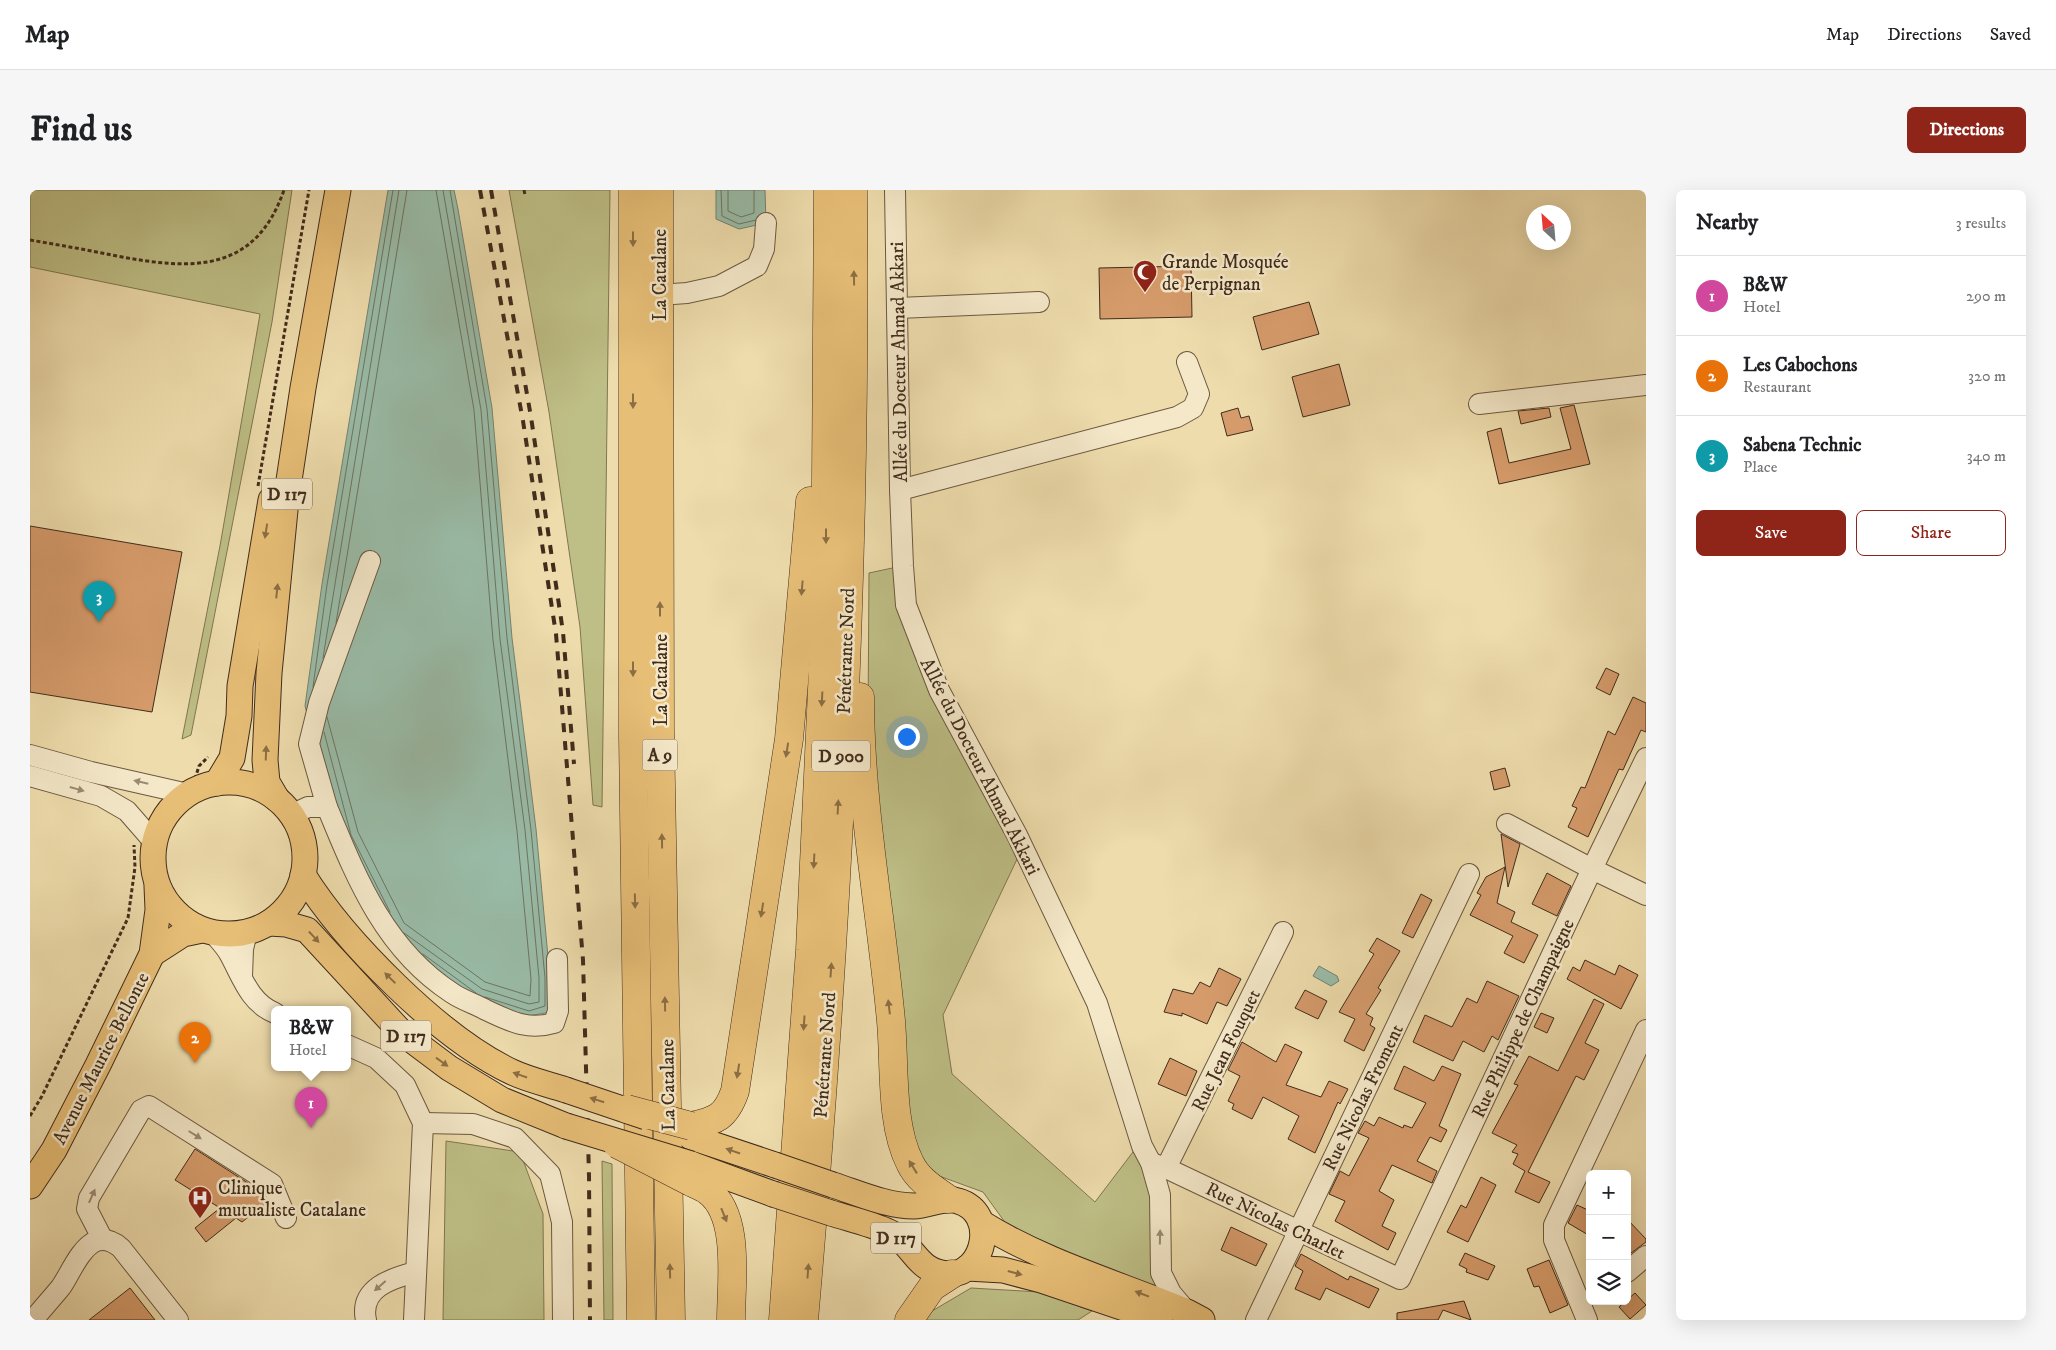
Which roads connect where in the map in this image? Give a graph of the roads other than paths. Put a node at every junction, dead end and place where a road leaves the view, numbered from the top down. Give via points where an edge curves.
1 (325, 190) edge
2 (338, 190) edge
3 (633, 190) edge
4 (660, 190) edge
5 (823, 190) edge
6 (828, 190) edge
7 (853, 190) edge
8 (896, 190) edge
9 (766, 223) dead end
10 (659, 294) junction
11 (1039, 302) dead end
12 (854, 308) junction
13 (898, 308) junction
14 (1187, 362) dead end
15 (1646, 385) edge
16 (1479, 404) dead end
17 (900, 490) junction
18 (370, 560) dead end
19 (30, 755) edge
20 (1646, 758) edge
21 (30, 764) edge
22 (91, 772) junction
23 (30, 776) edge
24 (196, 783) junction
25 (284, 807) junction
26 (327, 807) junction
27 (1507, 824) dead end
28 (144, 840) junction
29 (1592, 869) junction
30 (1469, 874) dead end
31 (303, 875) junction
32 (157, 886) junction
33 (1646, 895) edge
34 (258, 928) junction
35 (207, 931) junction
36 (1283, 932) dead end
37 (152, 954) junction
38 (557, 959) dead end
39 (242, 981) junction
40 (271, 1011) edge
41 (1646, 1030) edge
42 (351, 1046) edge
43 (627, 1109) joint
44 (423, 1123) junction
45 (691, 1132) junction
46 (617, 1144) joint
47 (1159, 1165) junction
48 (691, 1173) junction
49 (30, 1186) edge
50 (948, 1199) junction
51 (286, 1218) dead end
52 (984, 1224) junction
53 (1298, 1231) junction
54 (103, 1240) junction
55 (1646, 1256) edge
56 (1631, 1269) edge
57 (959, 1271) junction
58 (416, 1272) junction
59 (1400, 1279) joint
60 (1587, 1311) edge
61 (1195, 1316) edge
62 (361, 1317) edge
63 (33, 1320) edge
64 (178, 1320) edge
65 (414, 1320) edge
66 (563, 1320) edge
67 (641, 1320) edge
68 (672, 1320) edge
69 (731, 1320) edge
70 (783, 1320) edge
71 (804, 1320) edge
72 (909, 1320) edge
73 (1160, 1320) edge
74 (1256, 1320) edge

1 -> 24 main road, D 117 via 297,338 240,686 232,758
25 -> 2 main road, D 117 via 268,782 265,760 269,672 285,510
3 -> 67 highway, La Catalane / A 9 via 632,736
4 - 10 highway, La Catalane / A 9
5 -> 45 highway via 816,430 788,739 735,1091 721,1116
6 -> 70 highway, Pénétrante Nord / D 900 via 825,625 810,950
12 -> 7 highway, Pénétrante Nord / D 900
8 - 13 street, Allée du Docteur Ahmad Akkari
9 - 10 street via 764,249 757,266 719,286 687,293
68 -> 10 highway, La Catalane / A 9 via 660,732
11 - 13 street
50 -> 12 highway via 926,1184 910,1164 899,1130 891,1020 871,853 860,722
71 -> 12 highway, Pénétrante Nord / D 900 via 832,942 846,626
13 - 17 street, Allée du Docteur Ahmad Akkari
14 - 17 street via 1199,394 1194,408 1177,417
15 - 16 street
17 - 47 street, Allée du Docteur Ahmad Akkari via 906,605 919,642 939,690 1017,835 1097,1003 1142,1146
18 - 26 street via 319,703 309,744
19 - 22 street
20 - 29 street, Rue Philippe de Champaigne
21 - 22 street
24 -> 22 street
23 -> 28 street via 101,796 127,811
24 - 25 main road via 238,783 259,788
24 - 28 main road
25 - 26 street
25 - 31 main road via 302,840 305,854
26 - 38 street via 376,916 413,961 452,993 517,1025 554,1023 558,1011
27 - 29 street
28 - 32 main road
29 - 33 street
29 - 59 street, Rue Philippe de Champaigne
30 - 53 street, Rue Nicolas Froment
31 - 34 main road via 296,894 284,910
43 -> 31 main road, D 117, bridge via 512,1072 470,1047 418,1006 360,948
32 - 35 main road via 168,905 183,920
32 - 37 main road, Avenue Maurice Bellonte via 158,910
34 - 35 main road via 230,935
34 - 39 street via 243,949
34 -> 46 main road, D 117, bridge via 286,924 307,930 401,1032 450,1068 502,1100
35 - 37 main road, Avenue Maurice Bellonte via 183,934
35 - 39 street via 230,954
36 - 47 street, Rue Jean Fouquet
37 - 49 main road, Avenue Maurice Bellonte via 94,1074 54,1150
39 - 40 street via 263,1008
41 - 60 street via 1554,1225 1554,1240
42 - 44 street via 376,1058 405,1085
43 - 45 highway, bridge
44 - 58 street
44 - 66 street via 473,1124 515,1138 550,1174 562,1222
50 -> 45 main road, D 117, bridge via 915,1206 895,1204 775,1165
46 - 48 highway, bridge
47 - 53 street, Rue Nicolas Charlet
61 -> 47 street, Allée du Docteur Ahmad Akkari via 1171,1293 1161,1273
48 - 57 main road, D 117, bridge via 773,1194 891,1233 932,1271
48 -> 69 highway via 723,1210 732,1237
50 - 52 main road via 960,1201 971,1208
54 -> 51 street via 87,1209 89,1198 141,1110 149,1106 272,1184
52 - 57 main road via 984,1240 978,1255
61 -> 52 main road via 1036,1251
53 - 59 street, Rue Nicolas Charlet
53 - 74 street, Rue Nicolas Froment
54 - 63 street via 87,1247 61,1287
54 - 64 street via 114,1242 121,1248
55 - 56 street
57 - 72 highway via 932,1287
57 -> 73 main road, D 117 via 1003,1270
58 -> 62 street via 390,1278 378,1286
58 - 65 street

